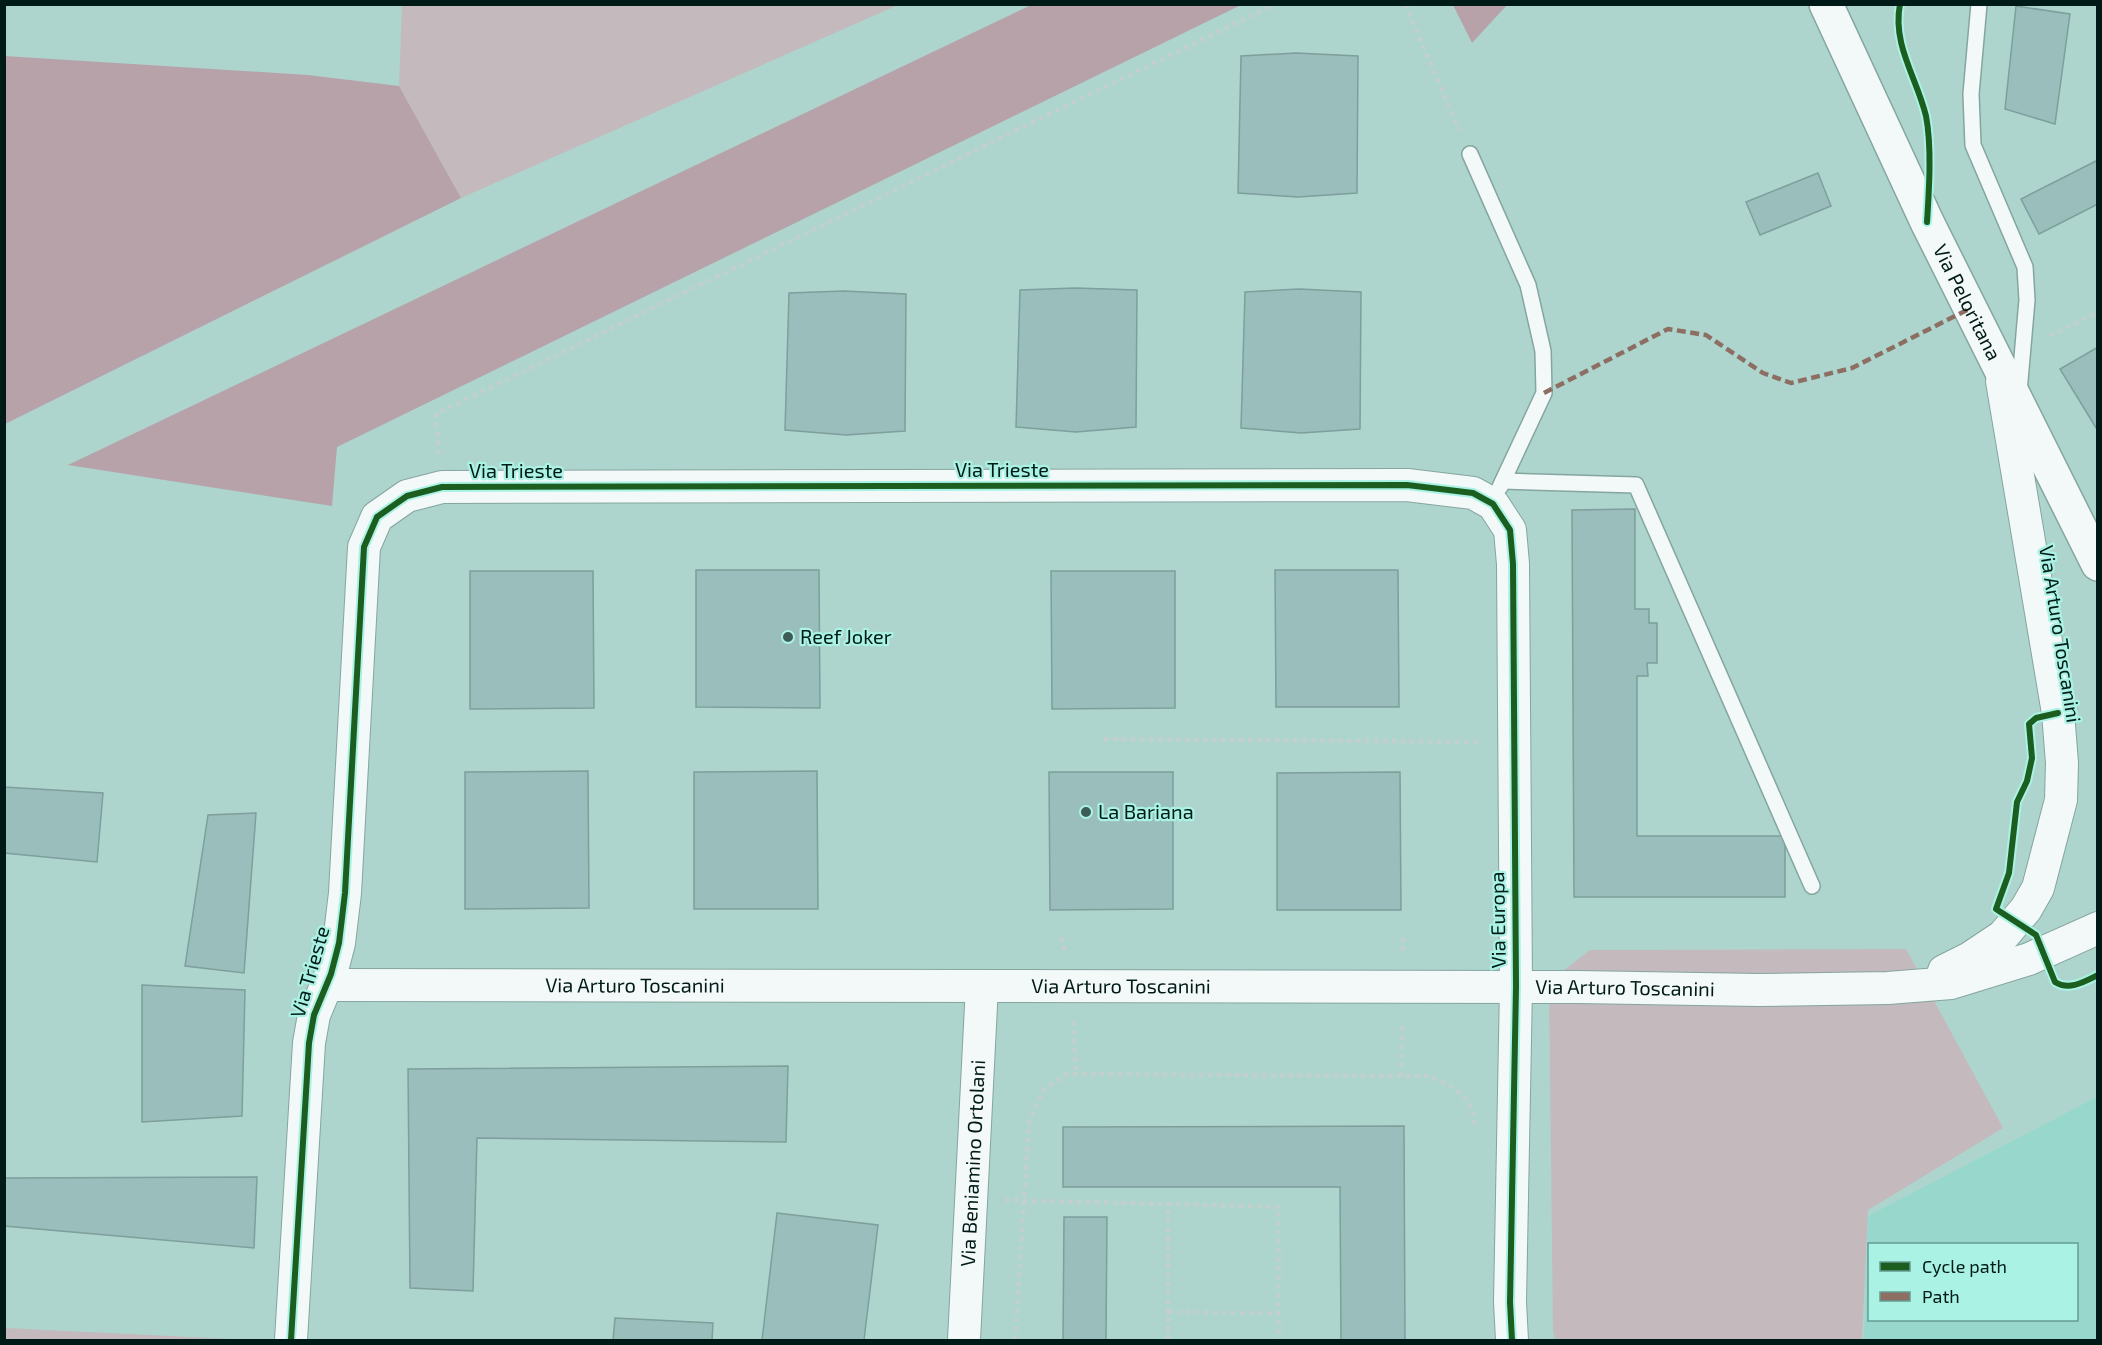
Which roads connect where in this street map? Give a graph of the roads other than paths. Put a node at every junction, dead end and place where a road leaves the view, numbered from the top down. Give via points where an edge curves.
1 (1826, 4) edge
2 (1979, 4) edge
3 (1470, 154) road end
4 (2012, 359) junction
5 (1498, 492) junction
6 (2097, 564) edge
7 (1812, 886) dead end
8 (2097, 928) edge
9 (327, 985) junction
10 (1915, 985) junction
11 (982, 986) junction
12 (1516, 987) junction
13 (291, 1341) edge
14 (964, 1341) edge
15 (1512, 1341) edge

1 - 4 main road, Via Peloritana via 1927,222
2 - 4 lane via 1971,94 1973,145 2025,267 2027,300
3 - 5 lane via 1528,285 1543,351 1544,393
4 - 6 main road, Via Peloritana via 2018,404
4 - 10 street, Via Arturo Toscanini via 2058,713 2061,800 2038,888 2026,909 2003,936 1970,958
5 - 7 lane via 1636,485
5 - 9 street, Via Trieste via 1407,486 442,487 407,496 377,517 364,547 345,893 339,943
5 - 12 street, Via Europa via 1510,530 1513,564
8 - 10 street, Via Arturo Toscanini via 2029,958 1962,980
9 - 11 street, Via Arturo Toscanini
9 - 13 street, Via Trieste via 314,1015 309,1043
10 - 12 street, Via Arturo Toscanini via 1759,990
11 - 12 street, Via Arturo Toscanini
11 - 14 street, Via Beniamino Ortolani
12 - 15 street, Via Europa

